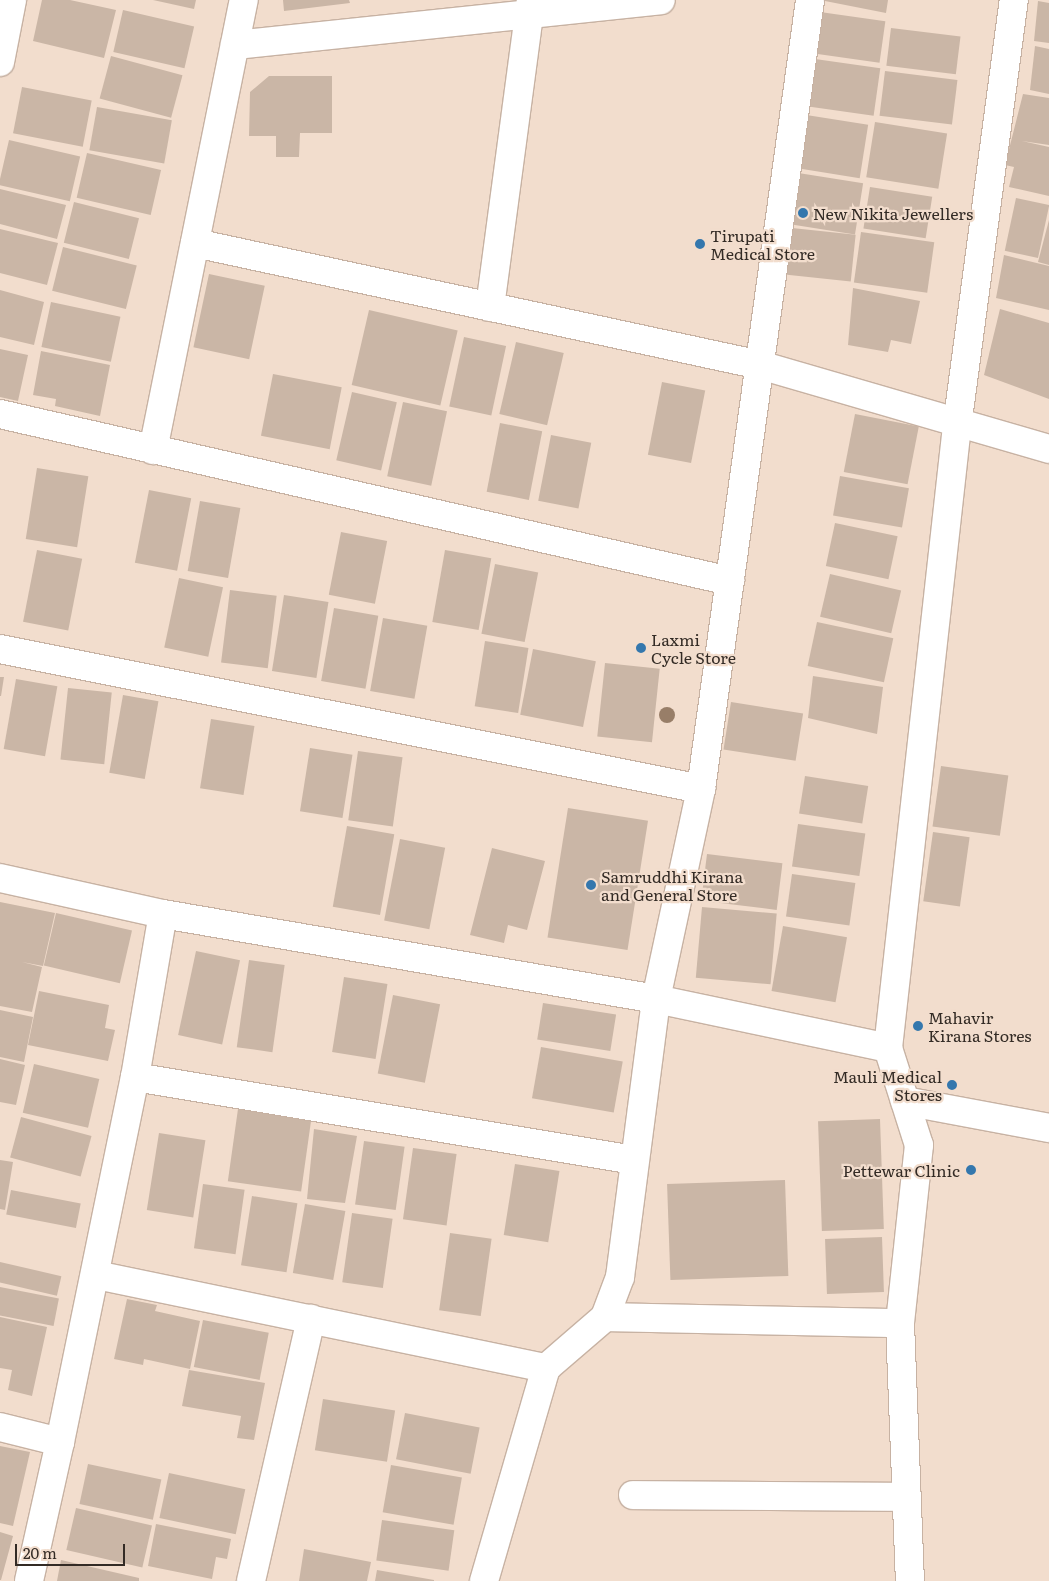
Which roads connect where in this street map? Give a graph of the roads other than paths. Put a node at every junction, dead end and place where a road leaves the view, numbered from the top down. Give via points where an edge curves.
1 (12, 0) edge
2 (244, 0) edge
3 (662, 0) edge
4 (810, 0) edge
5 (1014, 0) edge
6 (530, 7) edge
7 (3, 31) edge
8 (235, 45) junction
9 (0, 62) edge
10 (195, 244) junction
11 (490, 307) junction
12 (760, 365) junction
13 (0, 414) edge
14 (957, 426) junction
15 (1049, 449) edge
16 (153, 450) junction
17 (730, 581) junction
18 (0, 649) edge
19 (701, 789) junction
20 (0, 878) edge
21 (163, 914) junction
22 (656, 999) junction
23 (888, 1048) junction
24 (135, 1077) junction
25 (905, 1101) junction
26 (1049, 1128) edge
27 (634, 1160) junction
28 (96, 1274) junction
29 (604, 1318) junction
30 (310, 1319) junction
31 (900, 1323) junction
32 (546, 1368) junction
33 (0, 1426) edge
34 (60, 1442) junction
35 (633, 1495) dead end
36 (907, 1497) junction
37 (29, 1581) edge
38 (251, 1581) edge
39 (484, 1581) edge
40 (910, 1581) edge

1 - 7 street
2 - 8 street
3 - 6 street
4 - 12 street
5 - 14 street
6 - 8 street
6 - 11 street
7 - 9 street
8 - 10 street
10 - 11 street
10 - 16 street
11 - 12 street
12 - 14 street
12 - 17 street
13 - 16 street
14 - 15 street
14 - 23 street
16 - 17 street
17 - 19 street
18 - 19 street
19 - 22 street
20 - 21 street
21 - 22 street
21 - 24 street
22 - 23 street
22 - 27 street
23 - 25 street
24 - 27 street
24 - 28 street
25 - 26 street
25 - 31 street via 919,1145
27 - 29 street via 620,1277
28 - 30 street
28 - 34 street
29 - 31 street
29 - 32 street
30 - 32 street
30 - 38 street
31 - 36 street
32 - 39 street
33 - 34 street
34 - 37 street
35 - 36 street
36 - 40 street

